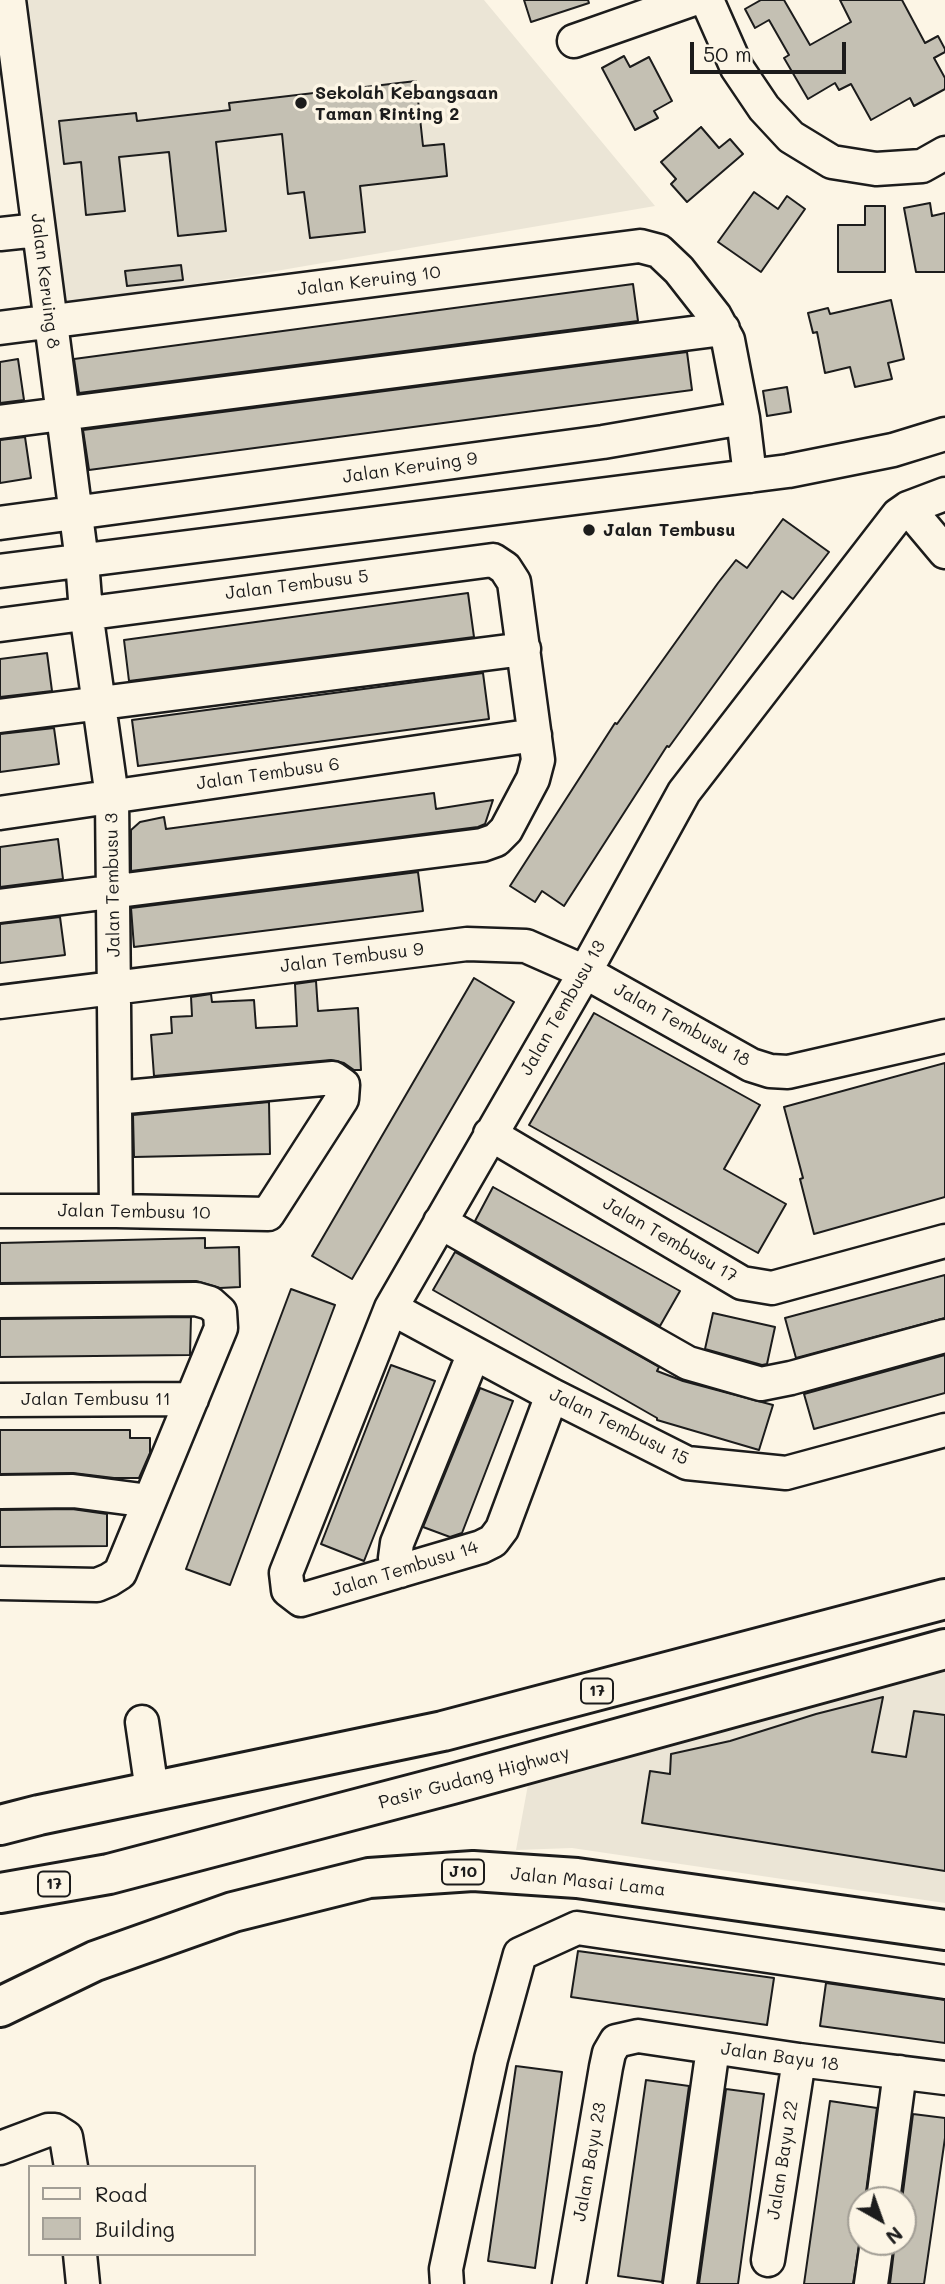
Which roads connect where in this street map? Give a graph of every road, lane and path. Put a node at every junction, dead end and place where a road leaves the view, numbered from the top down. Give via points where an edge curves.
1 (9, 0) edge
2 (691, 0) edge
3 (707, 0) edge
4 (574, 41) dead end
5 (14, 136) edge
6 (945, 153) edge
7 (38, 230) junction
8 (0, 234) edge
9 (50, 322) junction
10 (0, 328) edge
11 (723, 329) junction
12 (62, 414) junction
13 (743, 418) junction
14 (0, 422) edge
15 (945, 434) edge
16 (750, 476) junction
17 (945, 494) edge
18 (908, 508) junction
19 (76, 513) junction
20 (0, 523) edge
21 (945, 552) edge
22 (82, 561) junction
23 (0, 571) edge
24 (86, 612) junction
25 (0, 625) edge
26 (524, 649) junction
27 (99, 702) junction
28 (0, 716) edge
29 (535, 735) junction
30 (112, 797) junction
31 (0, 813) edge
32 (113, 892) junction
33 (0, 906) edge
34 (585, 972) junction
35 (114, 987) junction
36 (0, 1003) edge
37 (945, 1036) edge
38 (115, 1098) junction
39 (490, 1134) junction
40 (0, 1211) edge
41 (116, 1211) junction
42 (440, 1222) junction
43 (945, 1241) edge
44 (0, 1301) edge
45 (391, 1308) junction
46 (945, 1336) edge
47 (474, 1353) junction
48 (552, 1395) junction
49 (192, 1399) junction
50 (0, 1400) edge
51 (945, 1430) edge
52 (0, 1492) edge
53 (149, 1501) junction
54 (400, 1571) junction
55 (0, 1583) edge
56 (288, 1590) joint
57 (945, 1599) edge
58 (945, 1649) edge
59 (142, 1722) dead end
60 (152, 1791) junction
61 (39, 1815) junction
62 (0, 1818) edge
63 (0, 1825) edge
64 (109, 1874) junction
65 (0, 1893) edge
66 (0, 1915) edge
67 (945, 1930) edge
68 (945, 1982) edge
69 (0, 2007) edge
70 (616, 2041) joint
71 (713, 2048) junction
72 (799, 2060) junction
73 (900, 2072) junction
74 (945, 2078) edge
75 (9, 2144) edge
76 (71, 2165) edge
77 (885, 2186) edge
78 (80, 2256) edge
79 (875, 2256) edge
80 (768, 2260) dead end
81 (83, 2284) edge
82 (447, 2284) edge
83 (569, 2284) edge
84 (680, 2284) edge
85 (871, 2284) edge

1 - 5 street, Jalan Keruing 8
2 - 4 street
3 - 6 street via 737,68 791,137 832,162 876,169 922,166
5 - 7 street, Jalan Keruing 8
7 - 8 street
7 - 9 street, Jalan Keruing 8
9 - 10 street, Jalan Keruing 10
9 - 11 street, Jalan Keruing 10 via 640,246 659,251 679,270
9 - 12 street, Jalan Keruing 8
11 - 12 street
11 - 13 street
12 - 14 street
12 - 19 street, Jalan Keruing 8
13 - 16 street
13 - 19 street, Jalan Keruing 9 via 590,444
15 - 16 street via 893,450
16 - 22 street
17 - 18 street, Jalan Tembusu 13
18 - 21 street
18 - 34 street, Jalan Tembusu 13 via 898,515 684,792
19 - 20 street, Jalan Keruing 9
19 - 22 street, Jalan Keruing 8
22 - 23 street
22 - 24 street, Jalan Tembusu 3
24 - 25 street, Jalan Tembusu 5
24 - 26 street, Jalan Tembusu 5 via 493,560 514,582
24 - 27 street, Jalan Tembusu 3
26 - 27 street
26 - 29 street
27 - 28 street
27 - 30 street, Jalan Tembusu 3
29 - 30 street, Jalan Tembusu 6
29 - 32 street via 538,760 533,779 496,841
30 - 31 street, Jalan Tembusu 6
30 - 32 street, Jalan Tembusu 3
32 - 33 street
32 - 35 street, Jalan Tembusu 3
34 - 35 street, Jalan Tembusu 9 via 526,946 467,944
34 - 37 street, Jalan Tembusu 18 via 751,1065 770,1071 788,1072
34 - 39 street, Jalan Tembusu 13
35 - 36 street, Jalan Tembusu 9
35 - 38 street, Jalan Tembusu 3
38 - 41 street, Jalan Tembusu 3
38 - 41 street, Jalan Tembusu 10 via 333,1078 343,1085 342,1100 268,1214
39 - 42 street, Jalan Tembusu 13
39 - 43 street, Jalan Tembusu 17 via 742,1283 772,1288
40 - 41 street, Jalan Tembusu 10
42 - 45 street, Jalan Tembusu 13
42 - 46 street via 688,1363 761,1384
44 - 49 street via 196,1299 210,1303 220,1312 221,1328
45 - 47 street, Jalan Tembusu 15
45 - 56 street, Jalan Tembusu 13 via 286,1573
47 - 48 street, Jalan Tembusu 15
47 - 54 street via 397,1543 395,1558
48 - 51 street, Jalan Tembusu 15 via 687,1463 786,1473
48 - 54 street, Jalan Tembusu 14 via 502,1529 493,1541
49 - 50 street, Jalan Tembusu 11
49 - 53 street
52 - 53 street via 74,1491
53 - 55 street via 120,1573 109,1580 97,1585
54 - 56 street, Jalan Tembusu 14 via 301,1600
57 - 60 main road, 17 via 443,1731
58 - 64 main road, Pasir Gudang Highway / 17
59 - 60 street
60 - 61 main road, 17
61 - 62 main road
61 - 63 main road, 17
64 - 65 main road, Pasir Gudang Highway / 17
64 - 66 main road
67 - 69 main road, Jalan Masai Lama / J10 via 577,1878 473,1871 369,1878 221,1917 95,1961
68 - 82 street via 577,1928 520,1954 491,2059 446,2269
70 - 71 street, Jalan Bayu 18 via 638,2036
70 - 83 street, Jalan Bayu 23 via 606,2067
71 - 72 street, Jalan Bayu 18
71 - 84 street
72 - 73 street, Jalan Bayu 18
72 - 80 street, Jalan Bayu 22
73 - 74 street, Jalan Bayu 18
73 - 77 street
75 - 76 street via 48,2130 61,2132 68,2143
78 - 81 street
79 - 85 street

